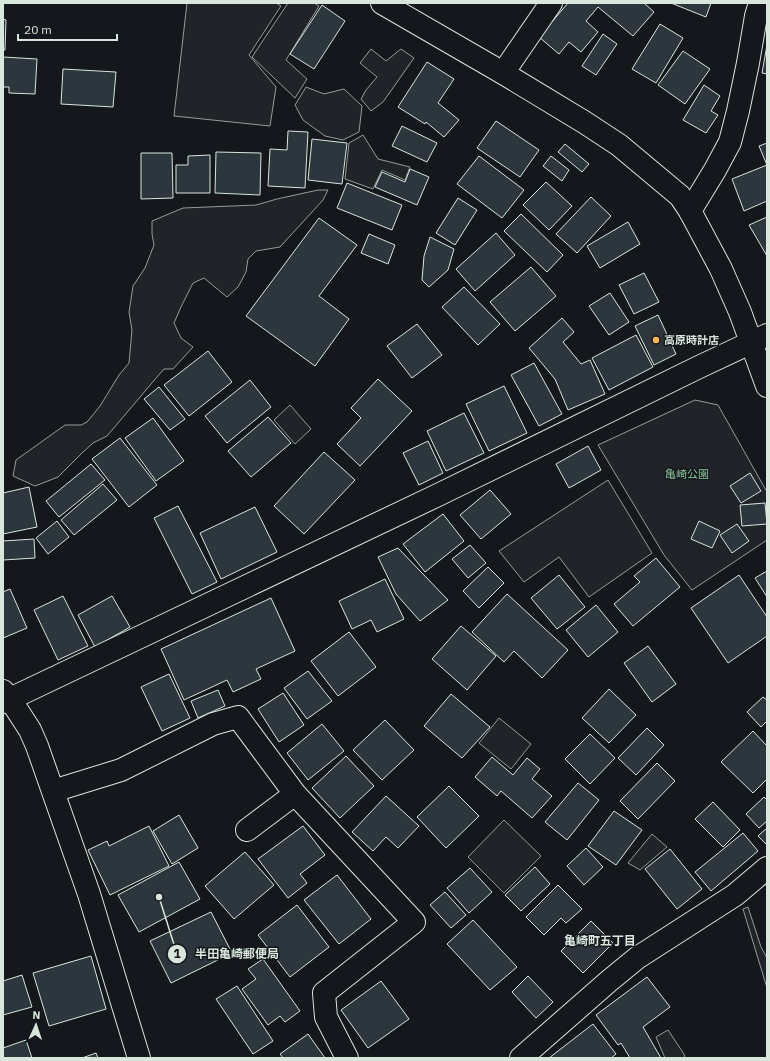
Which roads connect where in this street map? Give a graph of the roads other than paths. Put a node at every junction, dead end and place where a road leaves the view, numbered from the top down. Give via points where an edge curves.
1 (382, 3) edge
2 (551, 3) edge
3 (760, 3) edge
4 (503, 73) junction
5 (690, 211) junction
6 (759, 339) edge
7 (767, 386) edge
8 (5, 698) edge
9 (53, 790) junction
10 (295, 794) junction
11 (247, 830) dead end
12 (767, 868) edge
13 (139, 1058) edge
14 (347, 1058) edge
15 (521, 1058) edge

1 - 4 street
2 - 4 street
3 - 5 street via 730,142
4 - 5 street via 619,146 680,196
5 - 6 street via 740,312
6 - 7 street
6 - 8 street via 440,494
8 - 9 street via 30,730
9 - 10 street via 121,770 213,724 238,717
9 - 13 street via 89,894
10 - 11 street
10 - 14 street via 414,922 324,993 326,1017
12 - 15 street via 735,895 637,958

